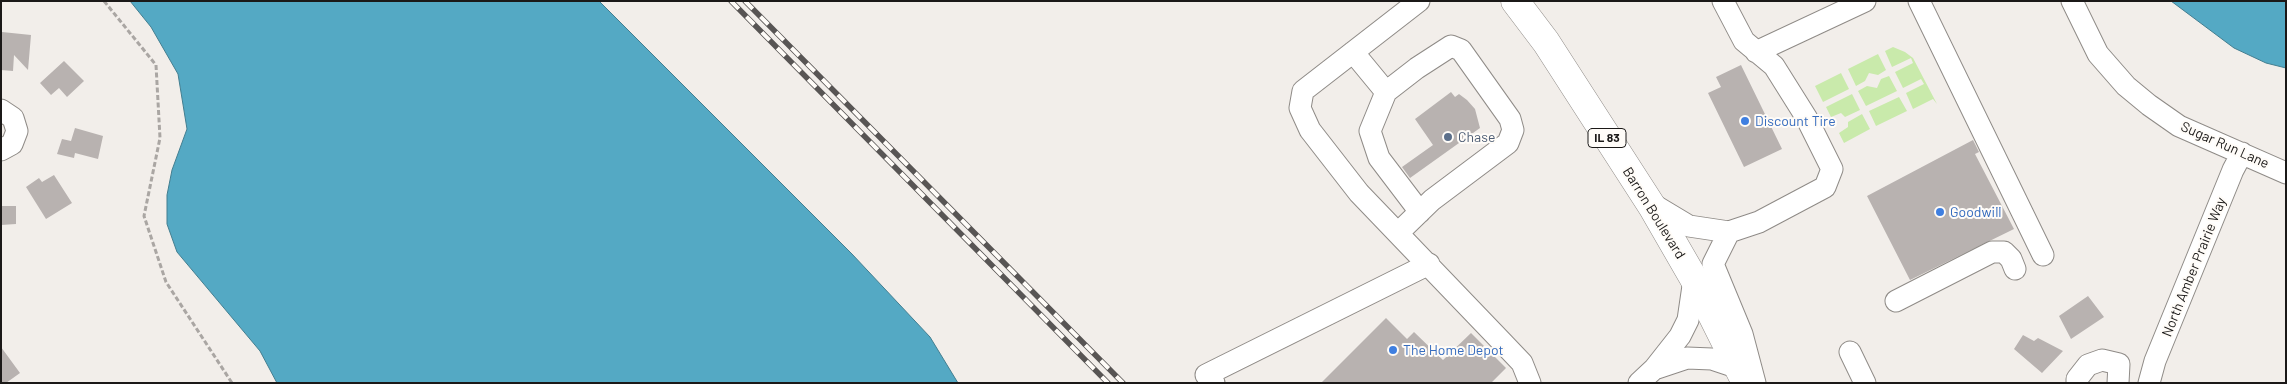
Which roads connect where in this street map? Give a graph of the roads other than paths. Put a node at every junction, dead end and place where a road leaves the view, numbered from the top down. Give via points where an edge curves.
1 (1420, 1) edge
2 (1515, 1) edge
3 (1723, 1) edge
4 (1865, 1) edge
5 (1919, 1) edge
6 (2072, 1) edge
7 (1353, 52) junction
8 (1756, 52) junction
9 (1386, 92) junction
10 (1, 110) edge
11 (1, 150) edge
12 (2242, 153) junction
13 (2286, 173) edge
14 (1648, 202) junction
15 (1420, 212) junction
16 (1729, 232) junction
17 (1398, 234) junction
18 (2043, 255) dead end
19 (1429, 264) junction
20 (2013, 264) dead end
21 (1694, 279) junction
22 (1898, 304) dead end
23 (1850, 352) dead end
24 (1647, 376) edge
25 (1747, 378) edge
26 (1214, 383) edge
27 (1530, 383) edge
28 (1865, 383) edge
29 (2077, 383) edge
30 (2118, 383) edge
31 (2149, 383) edge

1 - 7 street
2 - 14 main road, Barron Boulevard / IL 83 via 1546,42
3 - 8 street via 1744,41
4 - 8 street
5 - 18 street
6 - 12 street, Sugar Run Lane via 2098,54 2126,86 2179,126
7 - 9 street
7 - 17 street via 1303,91 1300,108 1310,130 1359,193
8 - 16 street via 1774,66 1806,117 1832,169 1825,187 1759,222
9 - 15 street via 1370,132 1379,158
9 - 15 street via 1452,46 1462,50 1510,119 1513,130 1508,144
10 - 11 street via 14,118 17,131 12,144
12 - 13 street, Sugar Run Lane
12 - 31 street, North Amber Prairie Way via 2232,170
14 - 16 street via 1689,226
14 - 21 main road, Barron Boulevard / IL 83
15 - 17 street
16 - 25 street via 1713,264 1742,334
17 - 19 street
19 - 26 street via 1206,375
19 - 27 street via 1522,363
20 - 22 street via 2004,252 1992,252
21 - 24 street via 1688,320 1680,336
21 - 25 main road, Barron Boulevard / IL 83
23 - 28 street
24 - 25 street via 1686,358 1712,359
29 - 30 street via 2088,365 2102,360 2119,364

